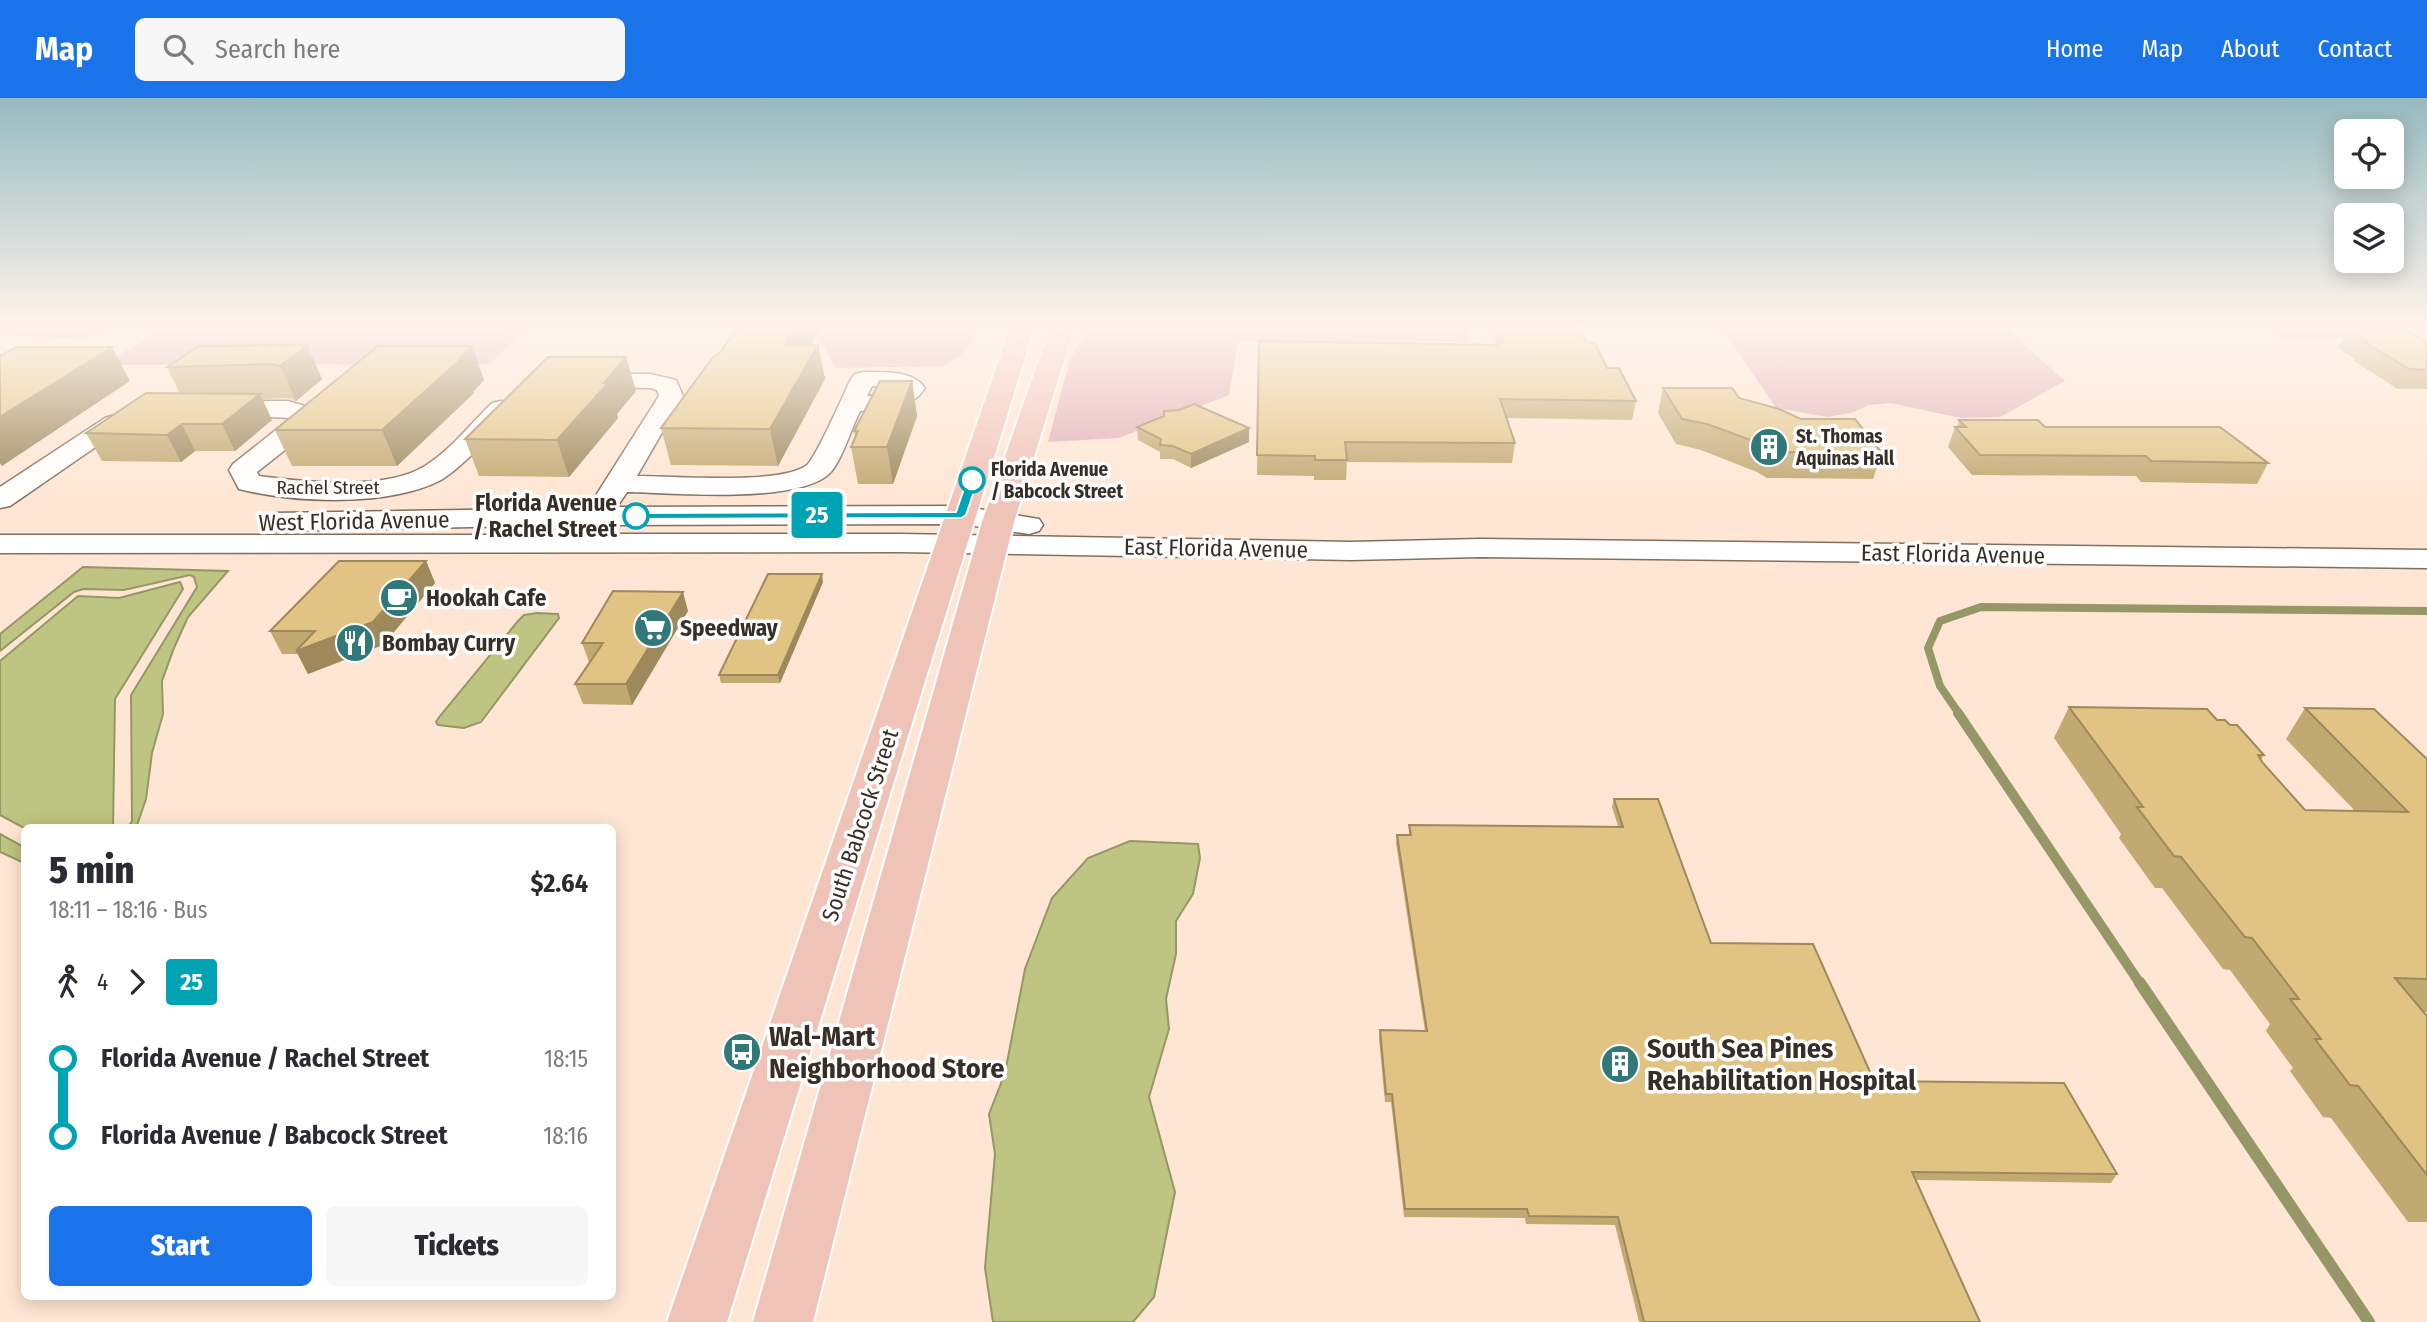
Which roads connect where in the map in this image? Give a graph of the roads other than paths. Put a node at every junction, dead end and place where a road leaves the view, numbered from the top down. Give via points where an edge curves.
1 (667, 385) edge
2 (1003, 385) edge
3 (1044, 385) edge
4 (522, 391) edge
5 (851, 404) dead end
6 (157, 410) edge
7 (197, 410) edge
8 (619, 484) junction
9 (6, 492) edge
10 (597, 516) junction
11 (956, 529) junction
12 (996, 533) junction
13 (0, 537) edge
14 (15, 545) edge
15 (574, 545) junction
16 (2427, 559) edge
17 (0, 569) edge
18 (696, 1322) edge
19 (783, 1322) edge

1 - 8 street via 671,396
2 - 11 main road, South Babcock Street
3 - 12 main road
4 - 7 street, Rachel Street via 435,472 410,484 375,489 249,483 243,470 300,426 306,414 288,409
5 - 8 street via 820,468 803,479 769,485
6 - 9 street via 114,423
8 - 10 street
10 - 11 street, West Florida Avenue
10 - 13 street, West Florida Avenue via 327,519
10 - 15 street
11 - 12 street, East Florida Avenue
11 - 15 street, West Florida Avenue
11 - 18 main road, South Babcock Street
12 - 16 street, East Florida Avenue via 1351,551 1480,548
12 - 19 main road
14 - 15 street, West Florida Avenue
14 - 17 street

